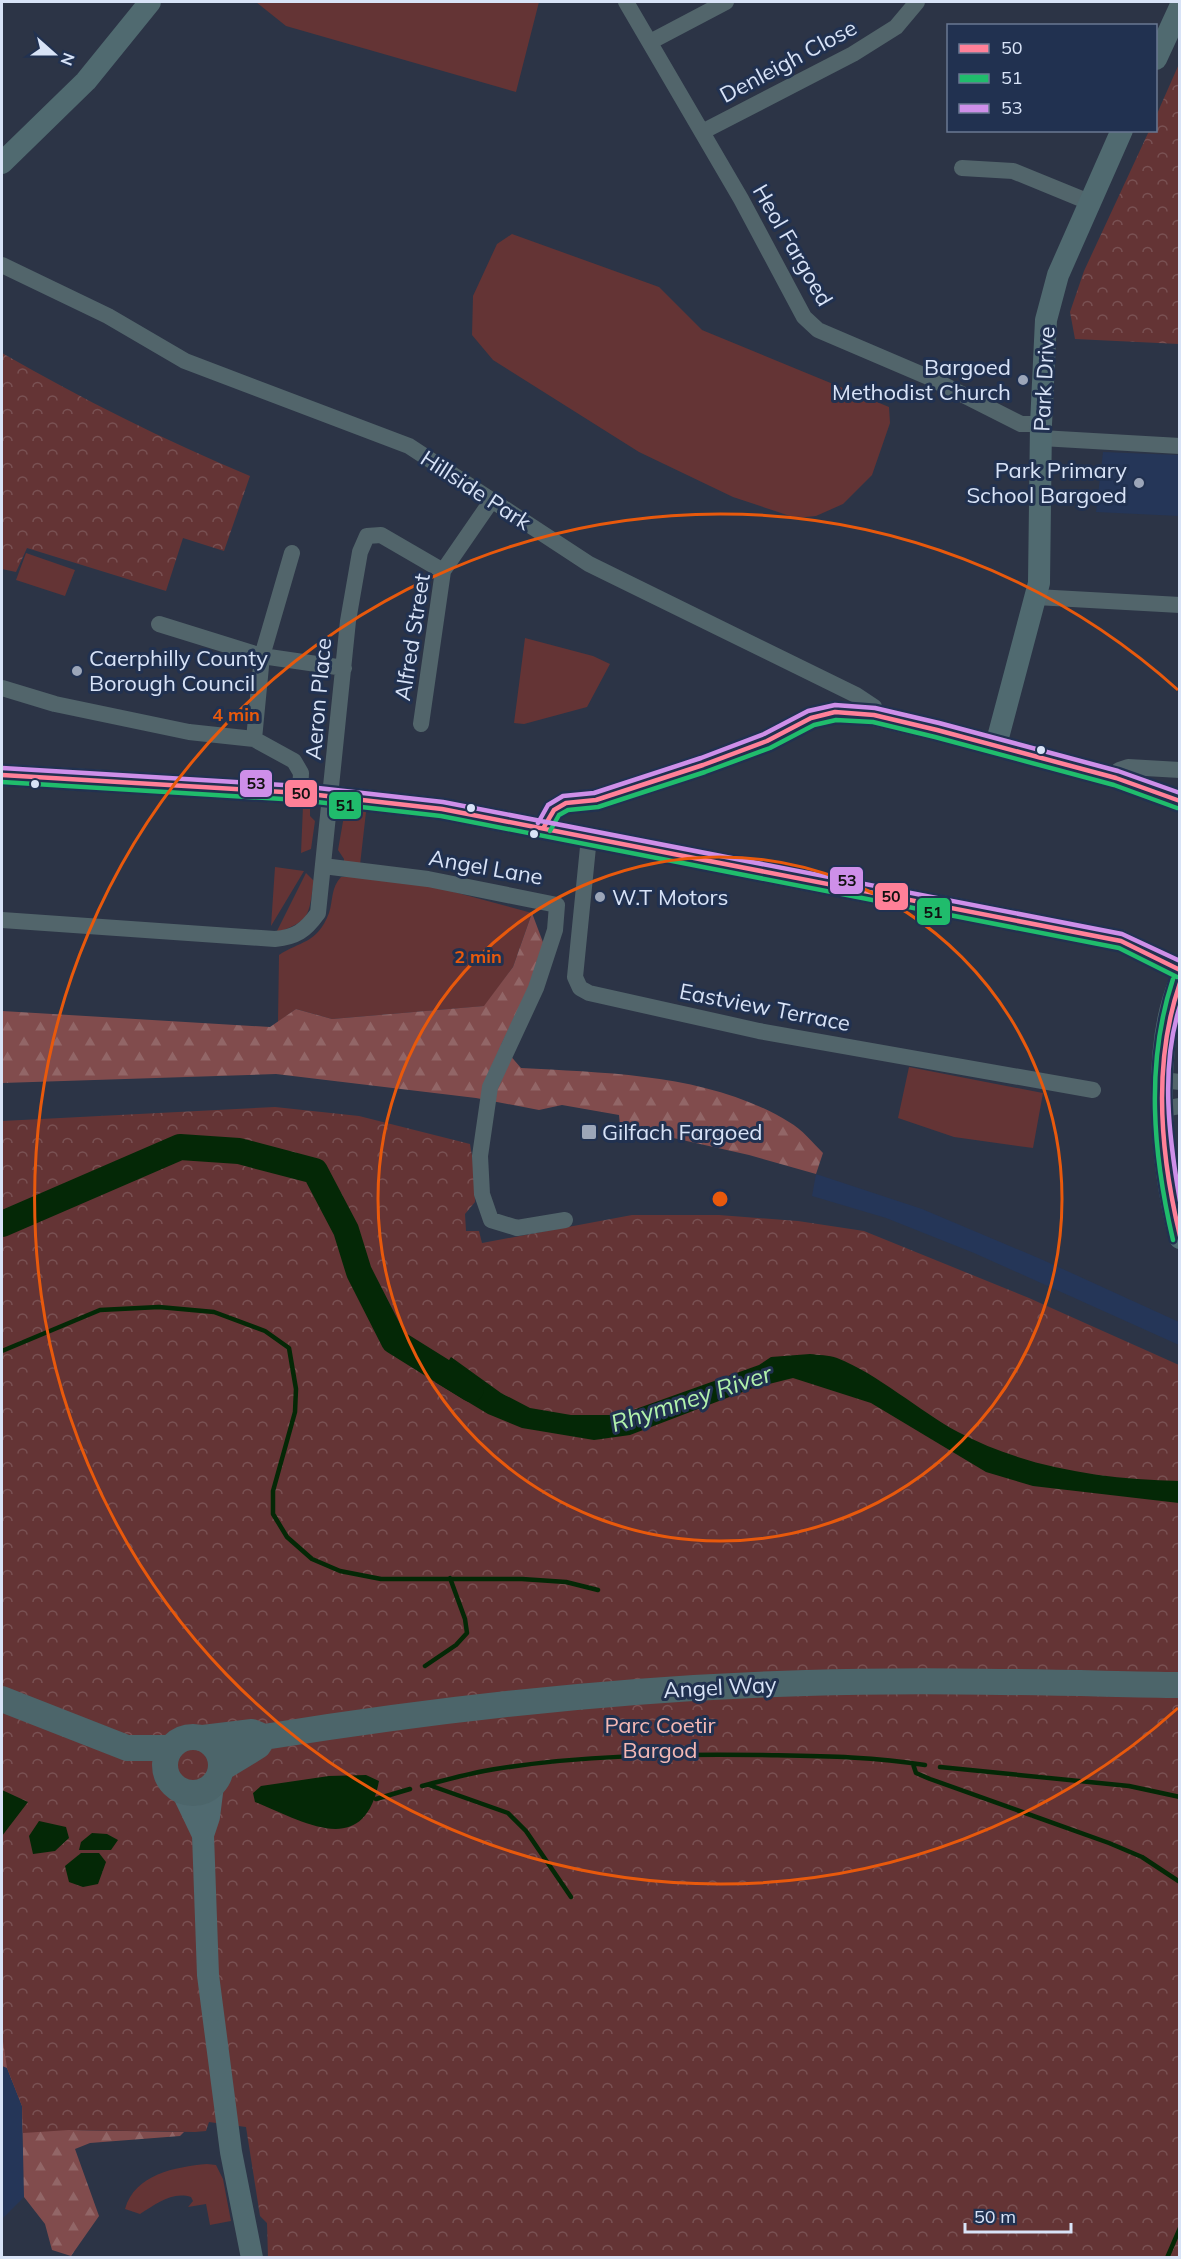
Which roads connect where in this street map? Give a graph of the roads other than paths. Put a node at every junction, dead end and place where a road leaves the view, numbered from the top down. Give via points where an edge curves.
1 (150, 2) edge
2 (626, 2) edge
3 (726, 2) edge
4 (917, 2) edge
5 (1179, 7) edge
6 (650, 42) junction
7 (1157, 55) edge
8 (702, 132) junction
9 (1121, 132) edge
10 (2, 163) edge
11 (962, 168) dead end
12 (1089, 202) junction
13 (2, 265) edge
14 (1041, 431) junction
15 (1179, 446) edge
16 (492, 500) junction
17 (292, 553) dead end
18 (443, 571) junction
19 (1036, 597) junction
20 (1179, 605) edge
21 (159, 624) dead end
22 (262, 656) junction
23 (344, 668) junction
24 (2, 688) edge
25 (874, 715) junction
26 (421, 724) dead end
27 (254, 739) junction
28 (996, 745) junction
29 (1179, 770) edge
30 (2, 775) edge
31 (1116, 778) junction
32 (300, 793) junction
33 (332, 797) junction
34 (596, 800) junction
35 (1179, 801) edge
36 (544, 827) junction
37 (589, 837) junction
38 (323, 866) junction
39 (2, 920) edge
40 (1179, 970) edge
41 (1179, 981) edge
42 (1171, 1081) edge
43 (1093, 1090) dead end
44 (1171, 1107) edge
45 (565, 1220) dead end
46 (1179, 1235) edge
47 (1179, 1684) edge
48 (2, 1699) edge
49 (264, 1737) junction
50 (203, 1738) junction
51 (127, 1748) junction
52 (170, 1748) junction
53 (217, 1776) junction
54 (175, 1785) junction
55 (203, 1835) junction
56 (252, 2258) edge

1 - 10 street via 86,81
2 - 6 street, Heol Fargoed
3 - 6 street
4 - 8 street, Denleigh Close via 896,27 853,54
5 - 7 street
6 - 8 street, Heol Fargoed
8 - 14 street, Heol Fargoed via 804,318 818,330
9 - 12 street, Park Drive
11 - 12 street via 1013,171
12 - 14 street, Park Drive via 1058,275 1046,320
13 - 16 street, Hillside Park via 108,316 185,361 410,446
14 - 15 street, Heol Fargoed
14 - 19 street, Park Drive
16 - 18 street, Alfred Street
16 - 25 street, Hillside Park via 588,564 856,695 874,707
17 - 22 street
18 - 23 street, Aeron Place via 381,535 367,536 358,564
18 - 26 street, Alfred Street
19 - 20 street
19 - 28 street, Park Drive
21 - 22 street
22 - 23 street
22 - 27 street
23 - 33 street, Aeron Place
24 - 27 street via 55,704 156,725
25 - 28 street
25 - 34 street via 835,712 811,718 768,741
27 - 32 street via 294,761 301,773
28 - 31 street
29 - 31 street via 1128,766 1119,770
30 - 32 street
31 - 35 street
32 - 33 street
33 - 36 street via 442,809
33 - 38 street, Aeron Place
34 - 36 street via 566,803 554,810
34 - 37 street via 588,812
36 - 37 street
37 - 40 street via 1121,941
37 - 43 street, Eastview Terrace via 575,977 580,988 589,993 759,1030
38 - 39 street, Aeron Place via 318,913 294,937 274,939
38 - 45 street, Angel Lane via 428,879 557,904 555,930 539,980 490,1087 480,1156 482,1194 491,1220 517,1228
41 - 42 street via 1165,1042
42 - 44 street
44 - 46 street via 1169,1182
47 - 49 main road, Angel Way via 804,1683 594,1694 361,1721
48 - 51 main road
49 - 50 main road, Angel Way via 252,1732
49 - 53 main road via 258,1746
50 - 52 main road via 185,1738
50 - 53 main road via 217,1750
51 - 52 main road
51 - 54 main road via 137,1760
52 - 54 main road via 165,1763
53 - 54 main road via 199,1793
53 - 55 street
54 - 55 street
55 - 56 street via 208,1975 231,2152

